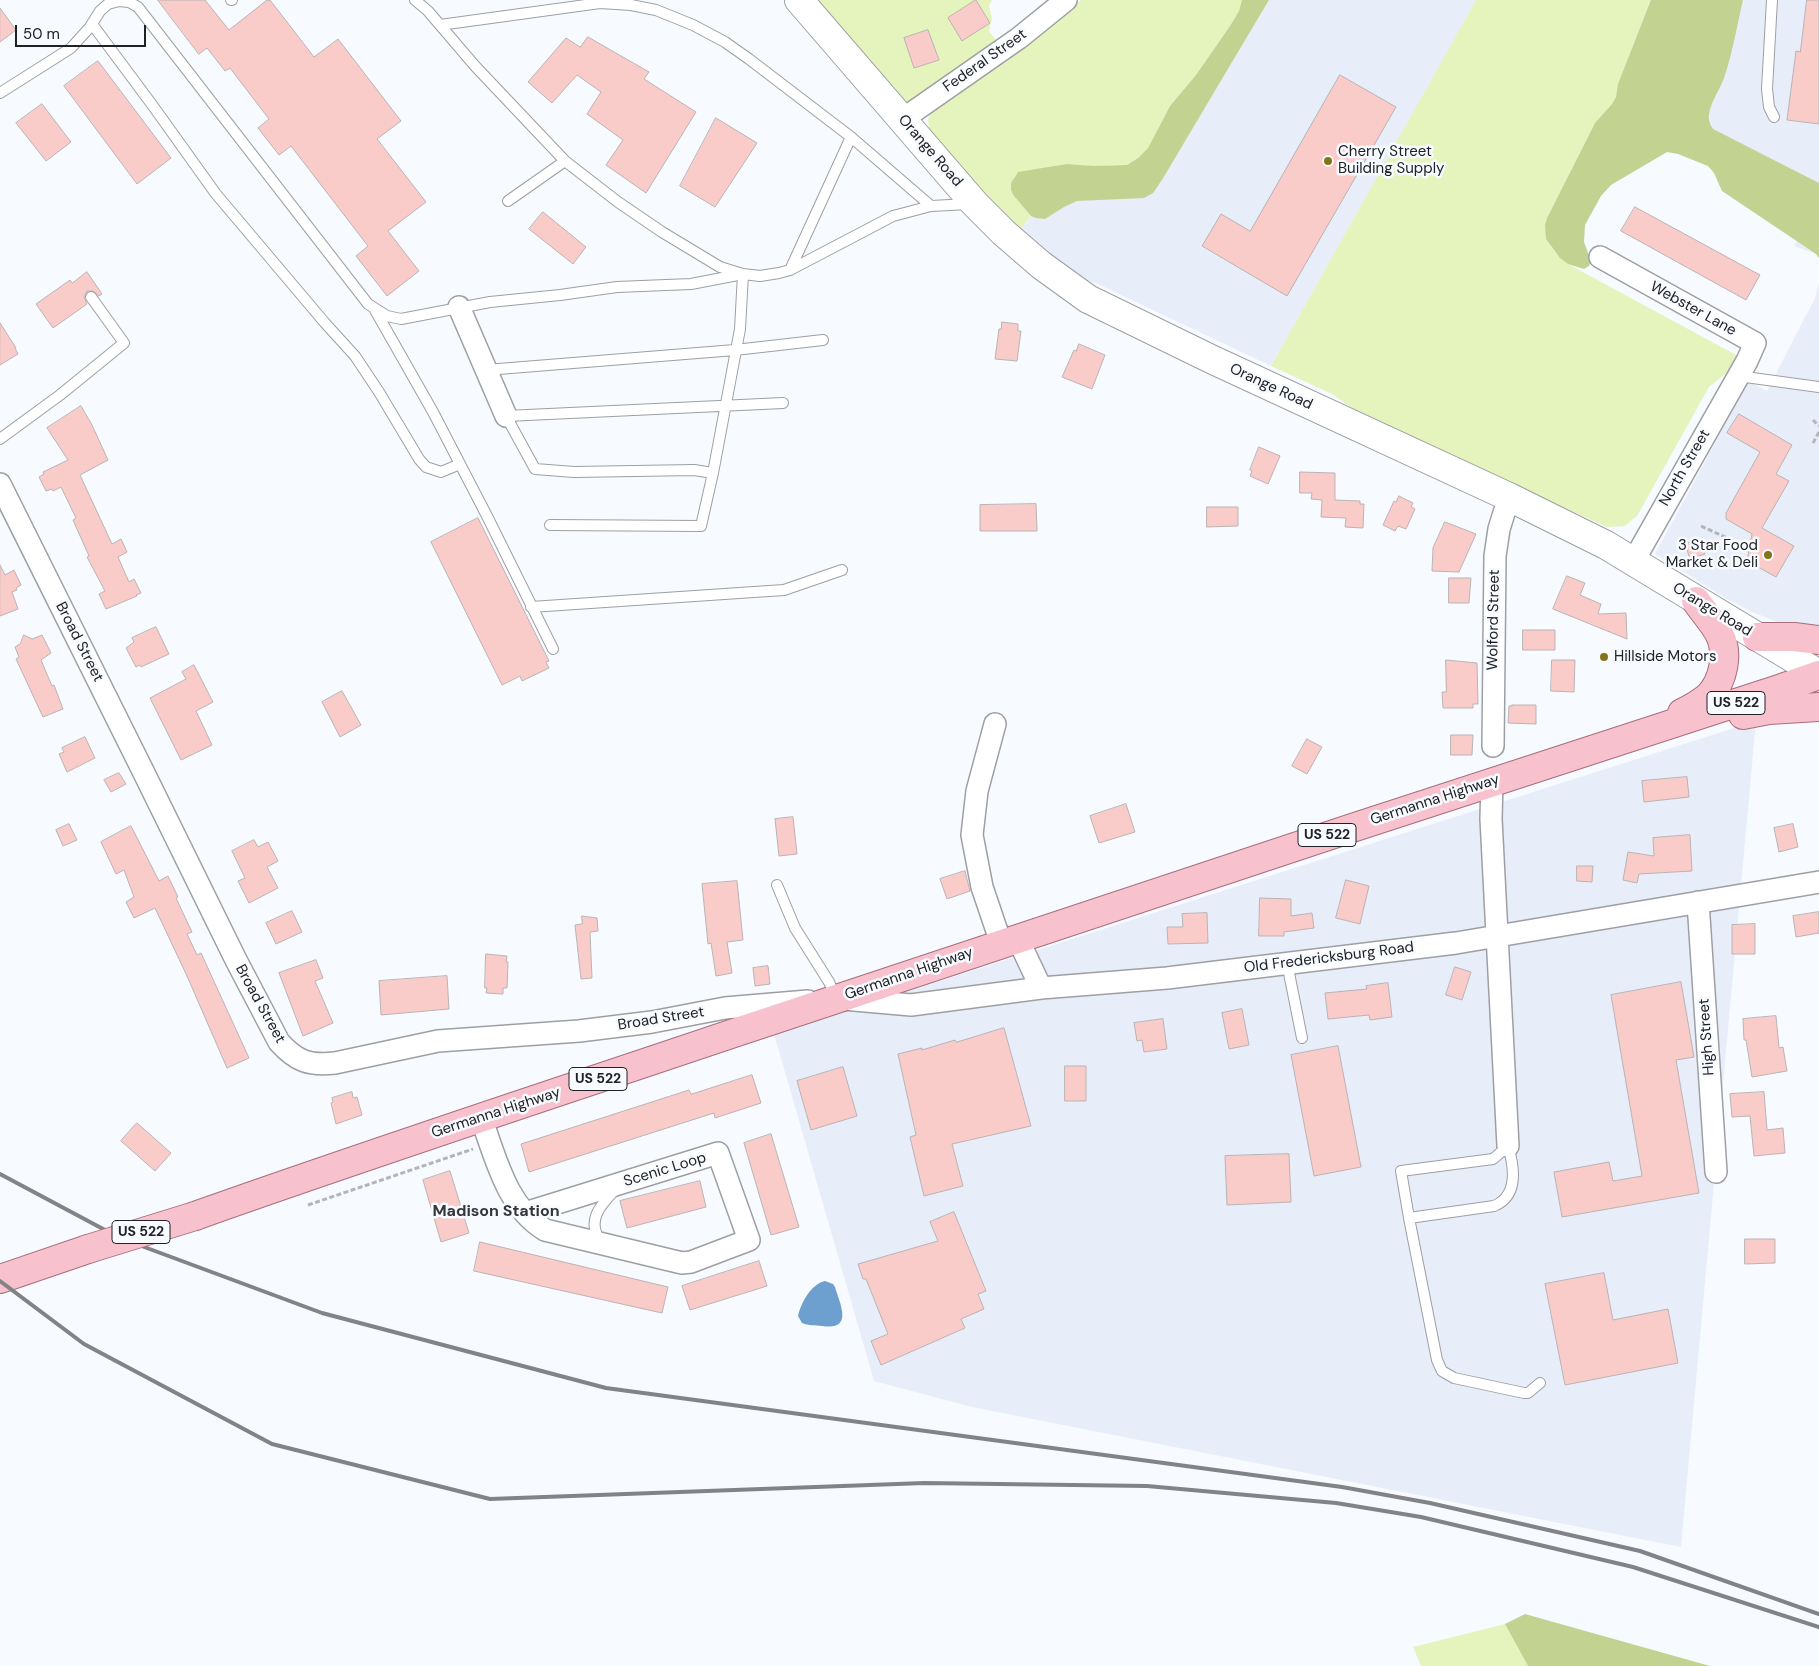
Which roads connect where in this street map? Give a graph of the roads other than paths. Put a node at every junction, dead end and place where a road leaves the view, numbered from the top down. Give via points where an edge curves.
1 (416, 0) edge
2 (799, 0) edge
3 (1066, 0) edge
4 (1772, 0) edge
5 (108, 2) edge
6 (92, 24) junction
7 (440, 25) junction
8 (0, 92) edge
9 (1774, 117) dead end
10 (903, 119) junction
11 (851, 137) junction
12 (565, 161) junction
13 (508, 201) dead end
14 (975, 204) junction
15 (931, 206) junction
16 (1600, 257) dead end
17 (790, 270) junction
18 (743, 274) junction
19 (91, 297) dead end
20 (459, 307) junction
21 (374, 310) junction
22 (824, 340) dead end
23 (735, 350) junction
24 (486, 370) junction
25 (1738, 376) junction
26 (1819, 388) edge
27 (783, 402) dead end
28 (726, 406) junction
29 (506, 416) junction
30 (0, 439) edge
31 (460, 464) junction
32 (713, 474) junction
33 (0, 484) edge
34 (1509, 497) junction
35 (550, 525) dead end
36 (1633, 562) junction
37 (842, 570) dead end
38 (1696, 601) junction
39 (532, 607) junction
40 (1757, 637) junction
41 (1819, 640) edge
42 (553, 649) dead end
43 (1819, 675) edge
44 (1819, 707) edge
45 (995, 724) dead end
46 (1653, 730) junction
47 (1493, 746) dead end
48 (1492, 781) junction
49 (1819, 882) edge
50 (777, 885) dead end
51 (1698, 902) junction
52 (1497, 936) junction
53 (1009, 940) junction
54 (1287, 964) junction
55 (1040, 988) junction
56 (836, 999) junction
57 (1302, 1038) dead end
58 (481, 1118) junction
59 (1508, 1146) junction
60 (1716, 1172) dead end
61 (622, 1183) junction
62 (525, 1213) junction
63 (1409, 1218) junction
64 (603, 1244) junction
65 (0, 1279) edge
66 (1540, 1383) dead end

1 - 7 lane
2 - 10 main road, Orange Road
3 - 10 street, Federal Street via 1019,38
4 - 9 lane via 1767,89
5 - 6 lane
5 - 21 lane via 129,2 138,7
6 - 8 lane via 72,48
6 - 31 lane via 216,194 355,356 419,459 426,467 441,472
7 - 11 lane via 600,3 656,10 725,42
7 - 12 lane
10 - 14 main road, Orange Road
11 - 15 lane
11 - 17 lane
12 - 13 lane
12 - 18 lane via 662,232 720,267
14 - 15 lane
14 - 34 main road, Orange Road via 1041,265 1088,299
15 - 17 lane via 892,216
16 - 25 street, Webster Lane via 1755,342
17 - 18 lane via 760,276
18 - 20 lane via 691,284 617,287
18 - 23 lane via 740,329
19 - 30 lane via 124,343
20 - 21 lane via 401,319
20 - 24 street
21 - 31 lane
22 - 23 lane
23 - 24 lane
23 - 28 lane
24 - 29 street
25 - 26 lane
25 - 36 street, North Street
27 - 28 lane
28 - 29 lane
28 - 32 lane
29 - 32 lane via 535,469 574,472 694,470
31 - 39 lane
32 - 35 lane via 701,526
33 - 56 street, Broad Street via 236,960 279,1042 289,1053 302,1061 320,1065 438,1041 579,1031 725,1008
34 - 36 main road, Orange Road via 1606,545
34 - 47 street, Wolford Street via 1498,529 1495,556
36 - 38 main road, Orange Road
37 - 39 lane via 784,590
38 - 40 main road, Orange Road
38 - 46 main road via 1719,634 1724,648 1720,680 1710,695 1698,704
39 - 42 lane
40 - 41 main road
40 - 43 main road, Orange Road
43 - 46 main road, Germanna Highway / US 522
44 - 46 main road via 1769,710
45 - 53 street via 977,791 972,835 982,887
46 - 48 main road, Germanna Highway / US 522
48 - 52 street
48 - 53 main road, Germanna Highway / US 522
49 - 51 street, Old Fredericksburg Road
50 - 56 lane via 795,928
51 - 52 street, Old Fredericksburg Road
51 - 60 street, High Street
52 - 54 street, Old Fredericksburg Road
52 - 59 street
53 - 55 street
53 - 56 main road, Germanna Highway / US 522
54 - 55 street, Old Fredericksburg Road
54 - 57 lane
55 - 56 street, Old Fredericksburg Road via 911,1005
56 - 58 main road, Germanna Highway / US 522
58 - 62 street, Scenic Loop via 511,1195
58 - 65 main road, Germanna Highway / US 522, bridge
59 - 63 lane via 1512,1187 1500,1203
59 - 63 lane via 1493,1159 1401,1171
61 - 62 street, Scenic Loop
61 - 64 lane via 600,1205 596,1215 594,1229
61 - 64 street, Scenic Loop via 718,1153 749,1240 686,1263
62 - 64 street, Scenic Loop via 545,1230
63 - 66 lane via 1437,1360 1442,1371 1454,1378 1524,1393

